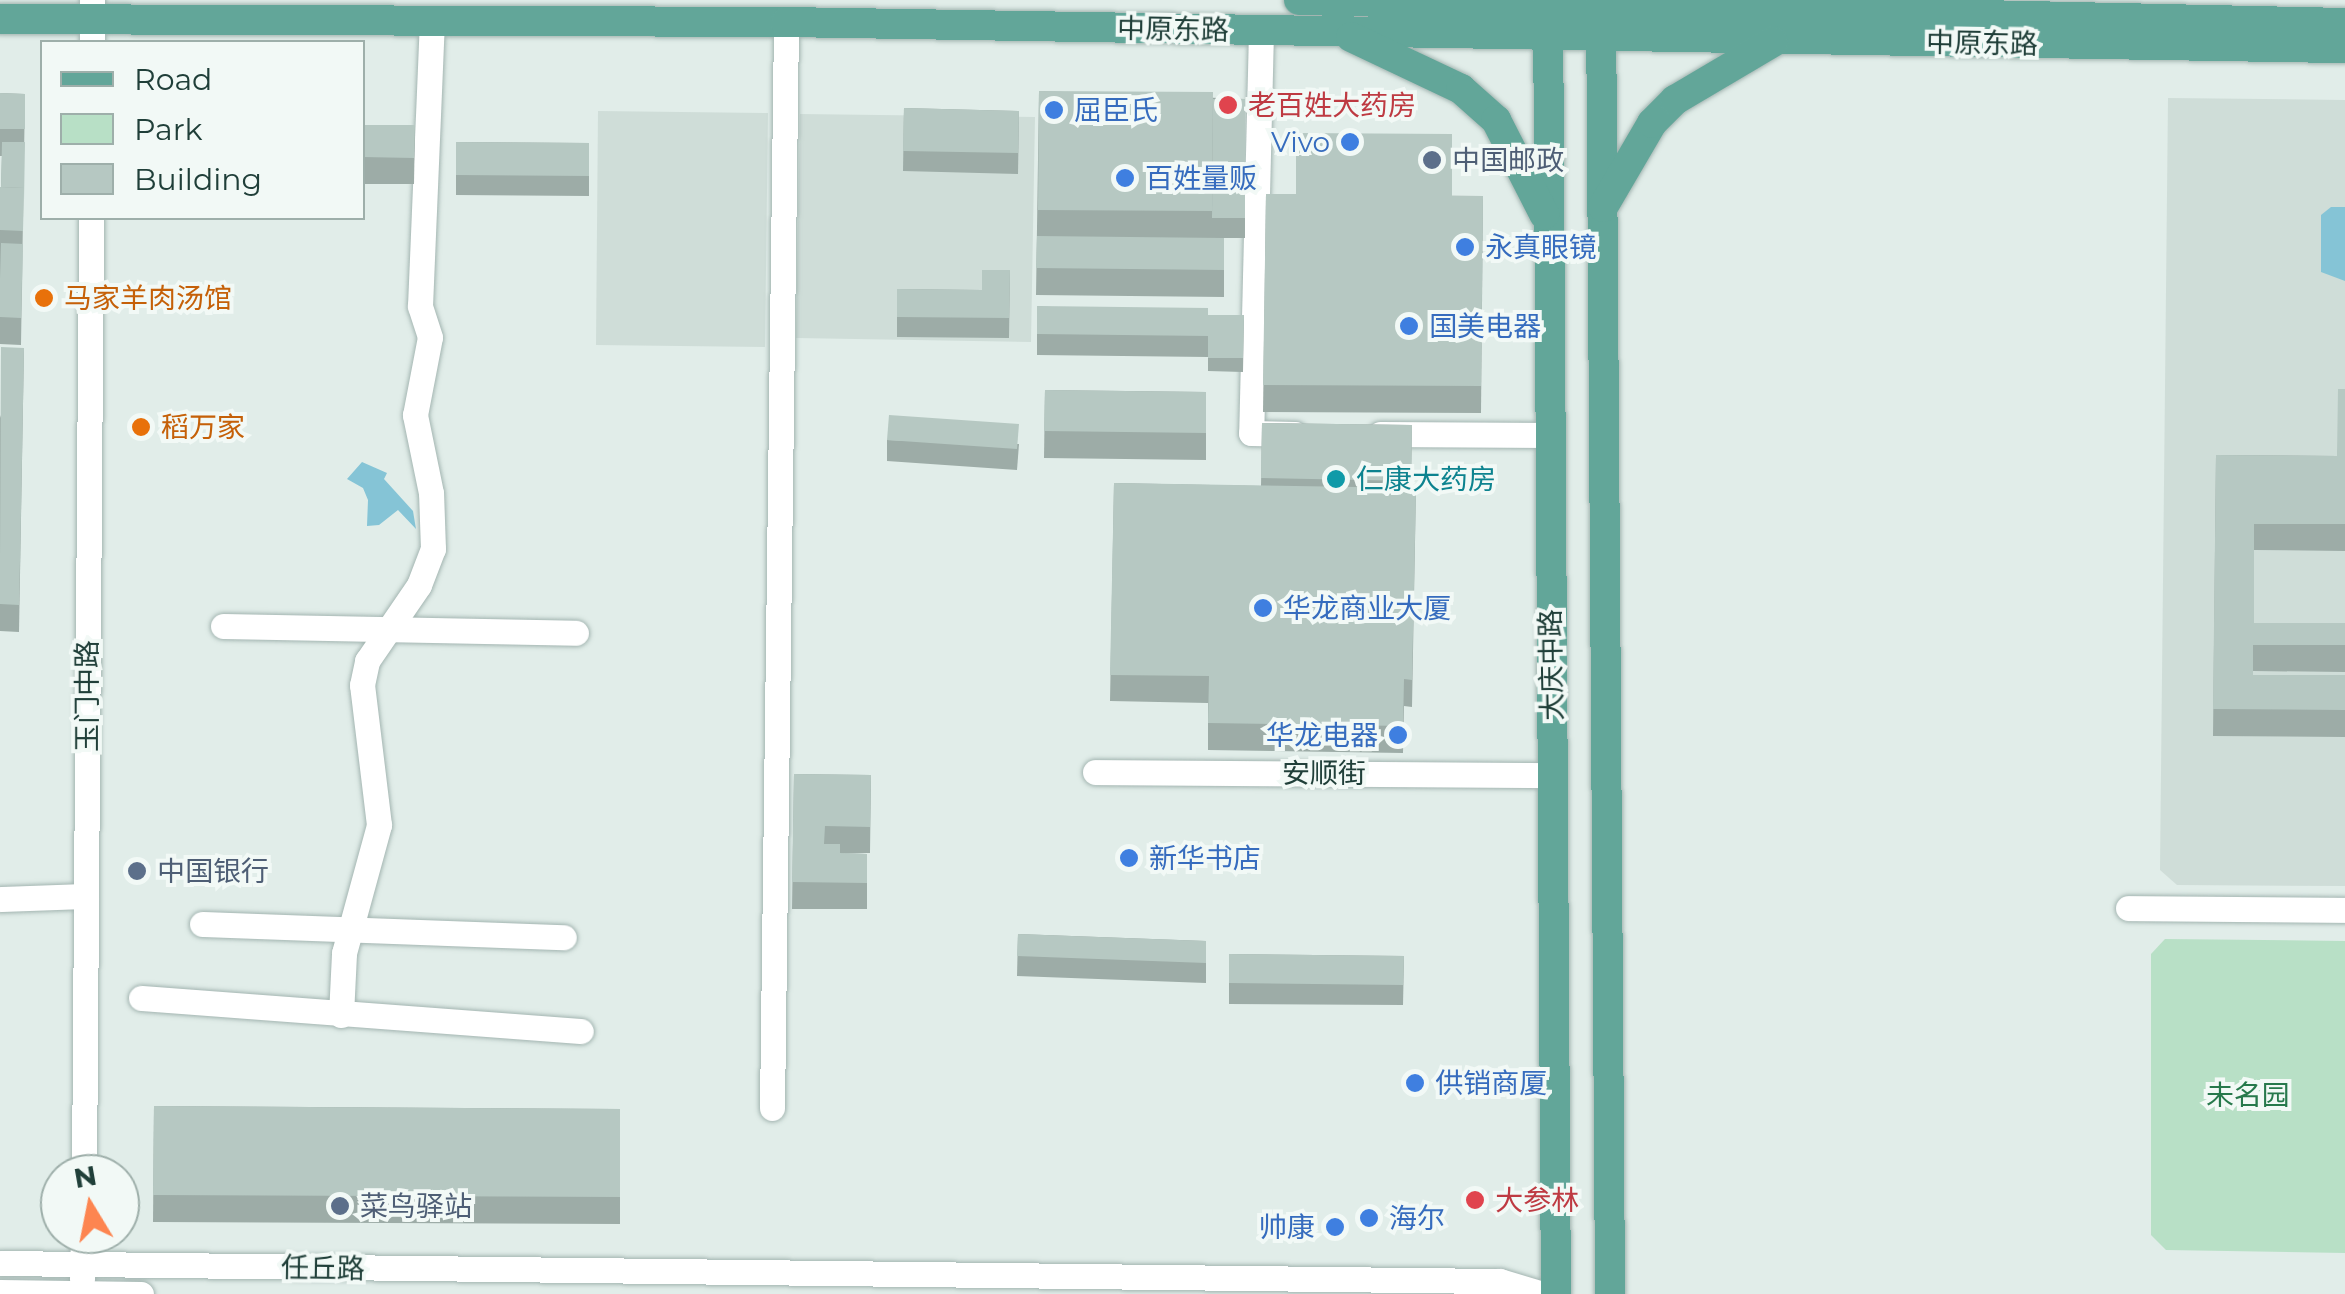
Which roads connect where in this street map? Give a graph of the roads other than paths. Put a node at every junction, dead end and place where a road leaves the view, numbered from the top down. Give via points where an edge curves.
1 (1299, 0) edge
2 (1762, 0) edge
3 (1368, 1) edge
4 (1937, 7) edge
5 (1812, 12) junction
6 (1548, 14) edge
7 (1601, 14) edge
8 (0, 19) edge
9 (92, 21) edge
10 (432, 22) junction
11 (786, 22) junction
12 (2345, 23) edge
13 (1261, 31) junction
14 (1339, 32) junction
15 (1780, 39) junction
16 (2345, 48) edge
17 (1602, 210) junction
18 (91, 220) edge
19 (1549, 226) junction
20 (1550, 435) junction
21 (223, 626) dead end
22 (387, 630) junction
23 (576, 633) dead end
24 (1096, 772) dead end
25 (1552, 775) junction
26 (86, 896) junction
27 (0, 899) edge
28 (2128, 908) dead end
29 (2345, 910) edge
30 (202, 924) dead end
31 (351, 929) junction
32 (564, 937) dead end
33 (141, 998) dead end
34 (341, 1015) junction
35 (581, 1031) dead end
36 (772, 1108) dead end
37 (84, 1154) edge
38 (83, 1254) edge
39 (0, 1263) edge
40 (83, 1265) junction
41 (0, 1292) edge
42 (82, 1294) edge
43 (141, 1294) edge
44 (1543, 1294) edge
45 (1556, 1294) edge
46 (1610, 1294) edge

1 - 3 main road, 中原东路
2 - 5 main road
3 - 6 main road, 中原东路
4 - 5 main road, 中原东路
4 - 12 main road, 中原东路
5 - 7 main road, 中原东路
6 - 7 main road, 中原东路
6 - 14 main road, 中原东路
6 - 19 main road, 大庆中路
7 - 15 main road, 中原东路
7 - 17 main road, 大庆中路
8 - 9 main road, 中原东路
9 - 10 main road, 中原东路
10 - 11 main road, 中原东路
10 - 22 street via 420,306 430,337 415,414 434,548 420,585
11 - 13 main road, 中原东路
11 - 36 street
13 - 14 main road, 中原东路
13 - 20 street via 1251,433
14 - 19 main road via 1461,88 1521,160
15 - 16 main road, 中原东路
15 - 17 main road via 1675,100 1652,123
17 - 46 main road, 大庆中路
18 - 26 street, 玉门中路
19 - 20 main road, 大庆中路
20 - 25 main road, 大庆中路
21 - 22 street
22 - 23 street
22 - 31 street via 362,684 379,825
24 - 25 street, 安顺街
25 - 45 main road, 大庆中路
26 - 27 street
26 - 37 street, 玉门中路
28 - 29 street
30 - 31 street
31 - 32 street
31 - 34 street
33 - 34 street
34 - 35 street
38 - 40 street
39 - 40 street, 任丘路
40 - 42 street
40 - 44 street, 任丘路 via 1500,1281
41 - 42 street
42 - 43 street

